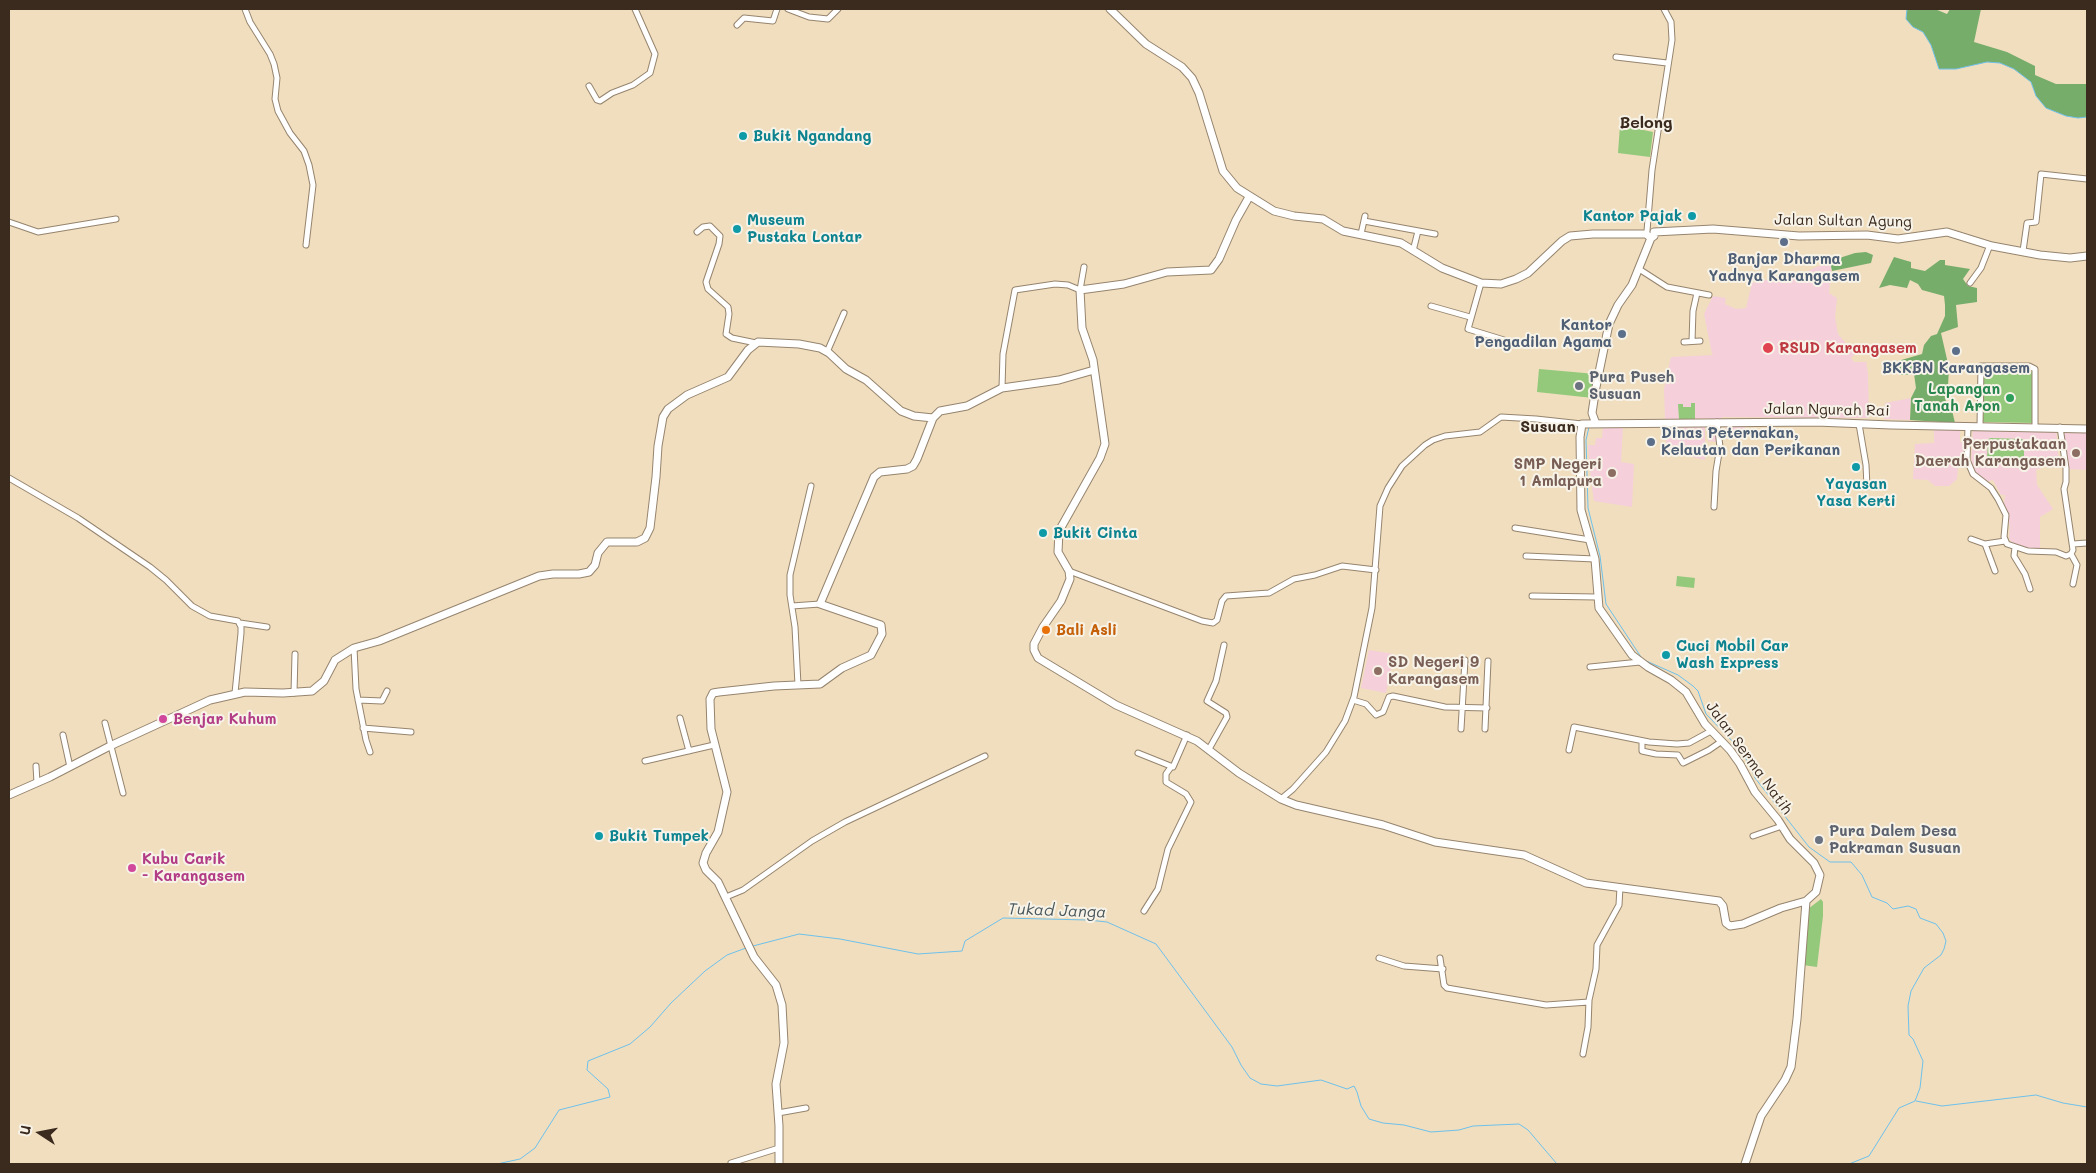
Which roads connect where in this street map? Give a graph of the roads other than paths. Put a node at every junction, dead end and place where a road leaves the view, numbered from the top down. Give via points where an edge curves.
1 (245, 9) edge
2 (635, 9) edge
3 (777, 9) edge
4 (788, 9) edge
5 (838, 9) edge
6 (1110, 9) edge
7 (1664, 9) edge
8 (737, 25) dead end
9 (1616, 57) dead end
10 (1667, 63) junction
11 (589, 86) dead end
12 (2087, 179) edge
13 (1248, 197) junction
14 (116, 219) dead end
15 (9, 222) edge
16 (1418, 231) junction
17 (697, 232) dead end
18 (1650, 233) junction
19 (1361, 234) junction
20 (1436, 234) dead end
21 (306, 245) dead end
22 (1990, 245) junction
23 (2022, 251) junction
24 (1413, 252) junction
25 (2087, 256) edge
26 (1084, 268) dead end
27 (1640, 269) junction
28 (1481, 283) junction
29 (1970, 283) dead end
30 (1080, 290) junction
31 (1696, 293) junction
32 (1709, 295) dead end
33 (1431, 306) dead end
34 (844, 313) dead end
35 (1470, 317) junction
36 (1504, 340) dead end
37 (1692, 341) junction
38 (1700, 341) dead end
39 (1684, 342) dead end
40 (756, 343) junction
41 (827, 352) junction
42 (1094, 370) junction
43 (1002, 388) junction
44 (1592, 413) junction
45 (932, 418) junction
46 (1717, 422) junction
47 (1582, 424) junction
48 (1596, 424) junction
49 (1859, 424) junction
50 (1968, 426) junction
51 (1980, 426) junction
52 (2060, 427) junction
53 (2035, 428) junction
54 (2087, 428) edge
55 (9, 478) edge
56 (812, 486) dead end
57 (1867, 487) dead end
58 (1714, 507) dead end
59 (1514, 528) dead end
60 (1971, 539) dead end
61 (1590, 540) junction
62 (2005, 541) junction
63 (2087, 543) edge
64 (1985, 544) junction
65 (2073, 544) junction
66 (2015, 548) junction
67 (2072, 554) junction
68 (1526, 556) dead end
69 (1595, 559) junction
70 (1376, 570) junction
71 (1069, 571) junction
72 (1995, 571) dead end
73 (2073, 584) dead end
74 (2030, 589) dead end
75 (1532, 596) dead end
76 (1597, 597) junction
77 (820, 604) junction
78 (792, 606) junction
79 (240, 623) junction
80 (267, 627) dead end
81 (1224, 645) dead end
82 (354, 648) junction
83 (295, 654) dead end
84 (1465, 660) dead end
85 (1488, 661) dead end
86 (1640, 662) junction
87 (1590, 667) dead end
88 (798, 685) junction
89 (387, 691) dead end
90 (235, 693) junction
91 (294, 693) junction
92 (358, 700) junction
93 (1353, 700) junction
94 (1462, 707) junction
95 (1487, 708) junction
96 (680, 718) dead end
97 (105, 723) dead end
98 (364, 728) junction
99 (1461, 729) dead end
100 (1485, 729) dead end
101 (1711, 731) junction
102 (411, 732) dead end
103 (63, 735) dead end
104 (1187, 735) junction
105 (1642, 740) junction
106 (1722, 741) junction
107 (714, 745) junction
108 (110, 746) junction
109 (1209, 749) junction
110 (1569, 750) dead end
111 (689, 751) junction
112 (370, 752) dead end
113 (1138, 754) dead end
114 (985, 756) dead end
115 (645, 761) dead end
116 (36, 766) dead end
117 (70, 767) junction
118 (1171, 767) junction
119 (37, 783) junction
120 (123, 793) dead end
121 (9, 796) edge
122 (1281, 799) junction
123 (1782, 826) junction
124 (1753, 836) dead end
125 (1620, 888) junction
126 (726, 897) junction
127 (1806, 901) junction
128 (1144, 910) dead end
129 (1379, 958) dead end
130 (1440, 958) dead end
131 (1443, 968) junction
132 (1589, 1002) junction
133 (1583, 1054) dead end
134 (806, 1108) dead end
135 (778, 1114) junction
136 (779, 1148) junction
137 (731, 1163) dead end
138 (779, 1164) edge
139 (1745, 1164) edge

1 - 21 street via 270,54 277,78 275,99 278,111 304,151 309,165 313,185
2 - 11 street via 655,54 650,74 599,101
3 - 8 street via 772,21 744,18
4 - 5 street via 809,17 828,19
6 - 13 street via 1146,44 1182,67 1192,78 1223,171
7 - 10 street via 1672,28
9 - 10 street
10 - 18 street via 1652,170
12 - 23 street via 2041,174 2036,221 2028,222
13 - 19 street via 1274,211 1323,219 1343,231
13 - 30 street via 1211,270 1167,272 1124,284
14 - 15 street via 38,232
16 - 19 street via 1365,218
16 - 20 street
16 - 24 street
17 - 40 street via 710,226 720,236 706,282 708,289 728,307 726,334
18 - 22 street, Jalan Sultan Agung via 1713,229 1898,239 1948,232
18 - 27 street
18 - 28 street, Jalan Sultan Agung via 1570,236 1528,273 1501,284
19 - 24 street via 1401,243
22 - 23 street, Jalan Sultan Agung
22 - 29 street via 1981,268
23 - 25 street, Jalan Sultan Agung via 2070,258
24 - 28 street via 1442,268
26 - 30 street
27 - 31 street via 1667,287
27 - 44 street via 1609,324
28 - 35 street
30 - 42 street via 1082,328
30 - 43 street via 1059,284 1015,290 1003,354
31 - 32 street
31 - 37 street
33 - 35 street
34 - 41 street
35 - 36 street via 1469,330
37 - 38 street
37 - 39 street
40 - 41 street via 799,344
40 - 82 street via 728,378 687,395 664,417 659,436 650,528 645,538 637,542 607,542 598,552 592,570 584,574 539,576 379,641
41 - 45 street via 846,369 874,385 901,411
42 - 43 street via 1059,380
42 - 71 street via 1105,444 1060,531 1058,552
43 - 45 street via 967,406 940,412
44 - 47 street
44 - 48 street
45 - 77 street via 913,466 880,472 870,482
46 - 48 street, Jalan Ngurah Rai
46 - 49 street, Jalan Ngurah Rai
46 - 58 street via 1720,447
47 - 48 street
47 - 61 street, Jalan Serma Natih via 1580,500
47 - 70 street via 1502,417 1480,432 1445,436 1425,445 1402,466 1382,500
49 - 50 street, Jalan Ngurah Rai
49 - 57 street
50 - 51 street, Jalan Ngurah Rai
50 - 62 street via 1967,460 1973,474 1991,488 2006,516
51 - 53 street, Jalan Ngurah Rai
51 - 53 street via 1981,366 2029,366 2035,370
52 - 53 street, Jalan Ngurah Rai
52 - 54 street, Jalan Ngurah Rai
52 - 65 street via 2066,468 2064,490
55 - 79 street via 78,518 150,567 192,606 210,616
56 - 78 street via 792,563
59 - 61 street
60 - 64 street
61 - 69 street, Jalan Serma Natih
62 - 64 street
62 - 66 street
63 - 65 street
64 - 72 street
65 - 67 street
66 - 67 street via 2066,556
66 - 74 street via 2014,556
67 - 73 street via 2078,565
68 - 69 street
69 - 76 street, Jalan Serma Natih
70 - 71 street via 1342,566 1294,580 1269,593 1226,596 1213,623
70 - 93 street via 1372,608
71 - 104 street via 1066,592 1034,644 1038,658 1116,704
75 - 76 street
76 - 86 street, Jalan Serma Natih via 1602,613
77 - 78 street
77 - 88 street via 877,622 882,634 874,652 867,658 842,668 824,682
78 - 88 street
79 - 80 street
79 - 90 street
81 - 109 street via 1216,681 1207,701 1226,713 1226,717
82 - 91 street via 335,660 317,689
82 - 92 street
83 - 91 street
84 - 94 street
85 - 95 street
86 - 87 street
86 - 101 street, Jalan Serma Natih via 1681,687
88 - 107 street via 713,693 709,710
89 - 92 street via 382,701
90 - 91 street
90 - 108 street via 196,706
92 - 98 street
93 - 94 street via 1366,704 1376,715 1385,710 1390,696 1434,706
93 - 122 street via 1345,721 1326,752
94 - 95 street
94 - 99 street
95 - 100 street
96 - 111 street
97 - 108 street
98 - 102 street
98 - 112 street
101 - 105 street via 1684,744
101 - 106 street, Jalan Serma Natih
103 - 117 street
104 - 109 street
104 - 118 street via 1174,767
105 - 106 street via 1642,751 1678,756 1683,763
105 - 110 street via 1574,727
106 - 123 street, Jalan Serma Natih via 1740,764 1754,792
107 - 111 street
107 - 126 street via 727,792 718,832 703,860 704,867
108 - 117 street
108 - 120 street
109 - 122 street via 1238,773
111 - 115 street
113 - 118 street
114 - 126 street via 845,822 743,890
116 - 119 street
117 - 119 street
118 - 128 street via 1166,774 1166,782 1186,794 1191,802 1168,849 1158,889
119 - 121 street
122 - 125 street via 1435,842 1524,855 1586,883
123 - 124 street
123 - 127 street, Jalan Serma Natih via 1819,871 1816,892
125 - 127 street via 1719,901 1730,926
125 - 132 street via 1619,905 1597,945
126 - 135 street via 746,943 776,985 782,1006 784,1043 776,1084
127 - 139 street, Jalan Serma Natih via 1791,1067 1761,1116
129 - 131 street via 1404,966
130 - 131 street
131 - 132 street via 1447,988 1546,1005
132 - 133 street
134 - 135 street
135 - 136 street
136 - 137 street
136 - 138 street

